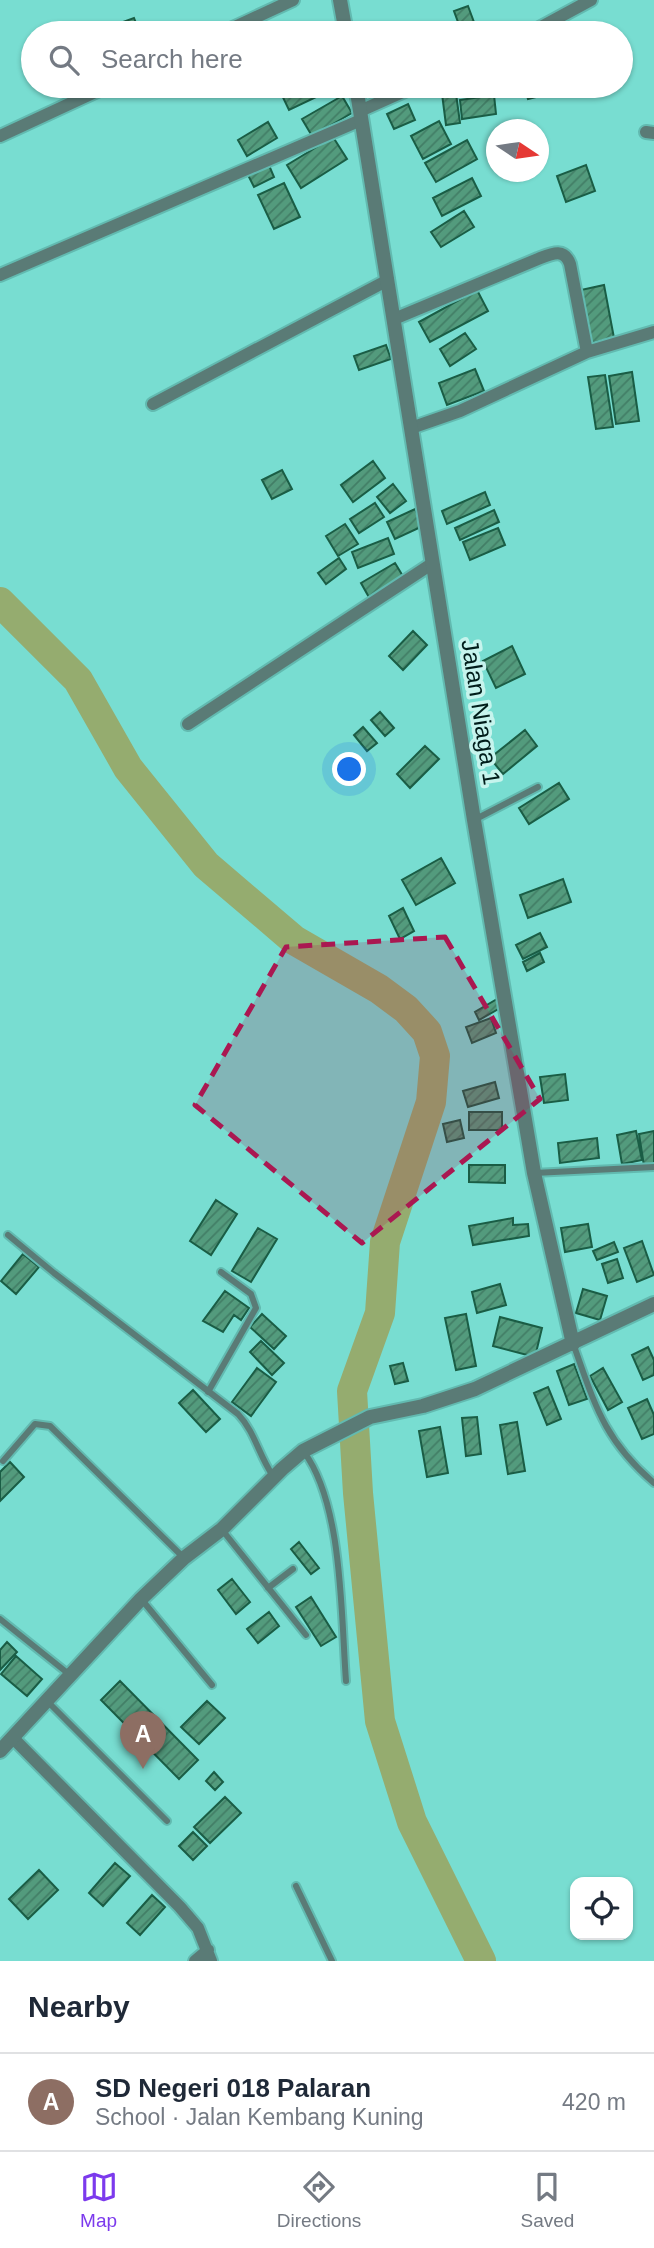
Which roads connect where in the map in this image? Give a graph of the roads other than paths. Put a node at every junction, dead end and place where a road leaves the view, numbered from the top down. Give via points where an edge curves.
1 (293, 0) edge
2 (340, 0) edge
3 (591, 0) edge
4 (248, 21) edge
5 (344, 21) edge
6 (552, 21) edge
7 (82, 98) edge
8 (358, 98) edge
9 (393, 98) edge
10 (361, 115) junction
11 (0, 136) edge
12 (0, 275) edge
13 (388, 280) junction
14 (394, 319) junction
15 (654, 332) edge
16 (587, 352) junction
17 (153, 404) dead end
18 (411, 428) junction
19 (433, 563) junction
20 (188, 724) dead end
21 (538, 787) dead end
22 (474, 820) junction
23 (654, 1167) edge
24 (534, 1173) junction
25 (8, 1235) dead end
26 (221, 1272) dead end
27 (654, 1304) edge
28 (573, 1344) junction
29 (208, 1392) junction
30 (303, 1451) junction
31 (3, 1461) dead end
32 (274, 1478) junction
33 (654, 1483) edge
34 (222, 1529) junction
35 (184, 1558) junction
36 (293, 1569) dead end
37 (268, 1588) junction
38 (141, 1599) junction
39 (0, 1619) edge
40 (306, 1635) dead end
41 (70, 1675) junction
42 (346, 1681) dead end
43 (212, 1685) dead end
44 (47, 1701) junction
45 (13, 1738) junction
46 (0, 1751) edge
47 (167, 1821) dead end
48 (296, 1886) dead end
49 (209, 1956) edge
50 (194, 1961) edge
51 (332, 1961) edge

1 - 4 street
2 - 5 street
3 - 6 street
7 - 11 street
8 - 10 street, Jalan Niaga 1
9 - 10 street
10 - 12 street
10 - 13 street, Jalan Niaga 1
13 - 14 street, Jalan Niaga 1
13 - 17 street
14 - 16 street via 562,253 570,264
14 - 18 street, Jalan Niaga 1
15 - 16 street
16 - 18 street via 460,411
18 - 19 street, Jalan Niaga 1
19 - 20 street
19 - 22 street, Jalan Niaga 1
21 - 22 lane
22 - 24 street, Jalan Niaga 1
23 - 24 lane
24 - 28 street, Jalan Niaga 1
25 - 29 lane
26 - 29 lane via 251,1294 256,1308
27 - 28 street
28 - 30 street via 446,1400 370,1417
28 - 33 lane via 600,1418 629,1459
29 - 32 lane via 245,1422
30 - 32 street
30 - 42 lane via 315,1466 329,1507
31 - 35 lane via 35,1424 50,1426
32 - 34 street
34 - 35 street
34 - 37 lane
35 - 38 street
36 - 37 lane
37 - 40 lane
38 - 41 street
38 - 43 lane
39 - 41 lane
41 - 44 street
44 - 45 street
44 - 47 lane
45 - 46 street
45 - 49 street via 180,1907 198,1928
48 - 51 lane
49 - 50 street

